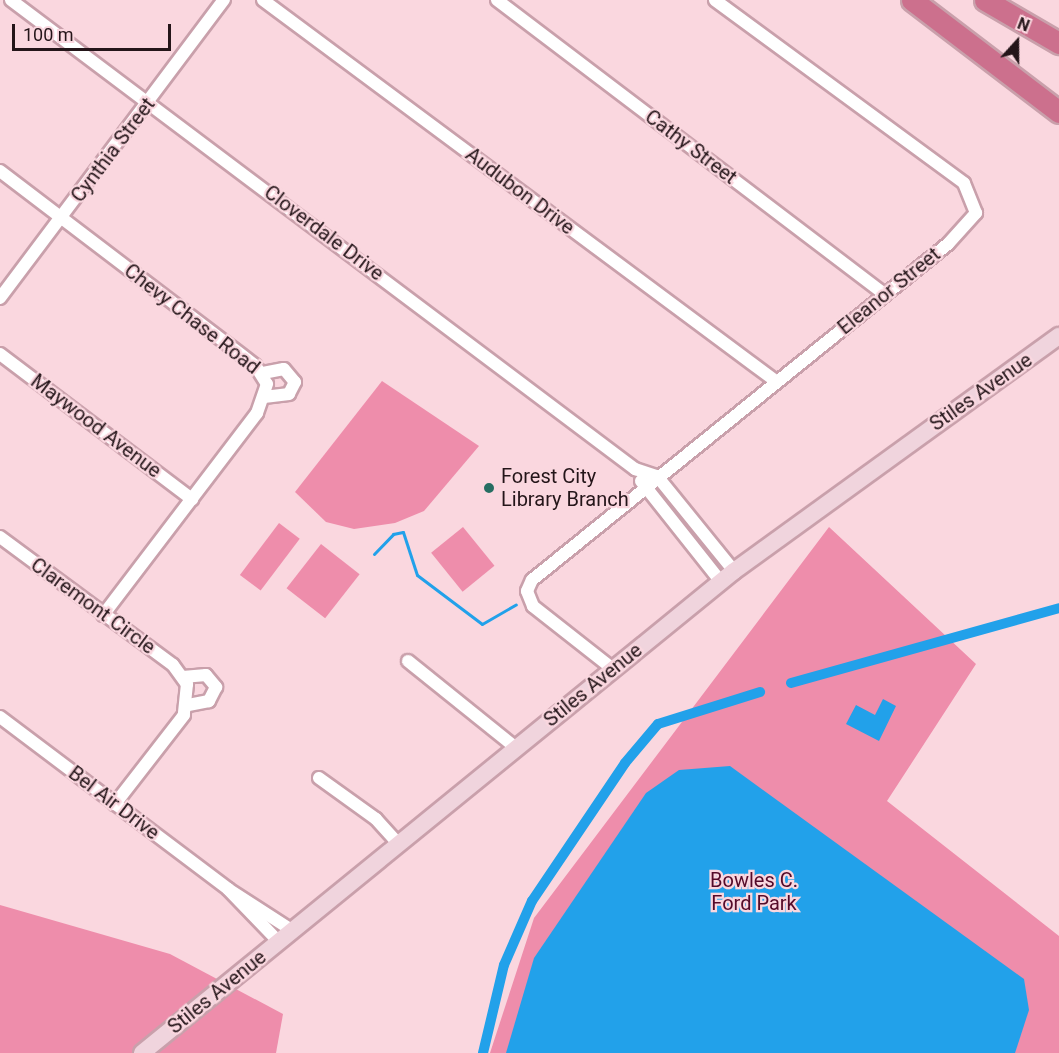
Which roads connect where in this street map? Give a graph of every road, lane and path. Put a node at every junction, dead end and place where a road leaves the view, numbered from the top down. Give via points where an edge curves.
1 (11, 0) edge
2 (224, 0) edge
3 (263, 0) edge
4 (497, 0) edge
5 (715, 0) edge
6 (912, 0) edge
7 (985, 0) edge
8 (1059, 43) edge
9 (148, 103) junction
10 (1059, 112) edge
11 (0, 171) edge
12 (62, 218) junction
13 (885, 294) junction
14 (0, 298) edge
15 (1059, 336) edge
16 (0, 354) edge
17 (263, 373) junction
18 (777, 382) junction
19 (266, 397) junction
20 (635, 469) junction
21 (657, 476) junction
22 (644, 487) junction
23 (192, 499) junction
24 (0, 537) edge
25 (727, 577) junction
26 (103, 615) junction
27 (408, 661) dead end
28 (613, 669) junction
29 (183, 677) junction
30 (188, 705) junction
31 (0, 717) edge
32 (515, 747) junction
33 (319, 778) dead end
34 (115, 804) junction
35 (397, 842) junction
36 (228, 889) junction
37 (293, 931) junction
38 (279, 942) junction
39 (142, 1053) edge

1 - 9 street, Cloverdale Drive
2 - 9 street, Cynthia Street
3 - 18 street, Audubon Drive
4 - 13 street, Cathy Street
5 - 13 street, Eleanor Street via 973,195 976,213 965,230
6 - 10 highway
7 - 8 highway
9 - 12 street, Cynthia Street
9 - 20 street, Cloverdale Drive
11 - 12 street, Chevy Chase Road
12 - 14 street, Cynthia Street
12 - 17 street, Chevy Chase Road
13 - 18 street, Eleanor Street
15 - 25 street, Stiles Avenue
16 - 23 street, Maywood Avenue
17 - 19 street, Chevy Chase Road
17 - 19 street via 284,369 295,382 289,394
18 - 21 street, Eleanor Street
19 - 23 street, Chevy Chase Road
20 - 21 street, Cloverdale Drive
20 - 22 street, Cloverdale Drive
21 - 22 street, Eleanor Street
21 - 25 street
22 - 25 street, Cloverdale Drive
22 - 28 street, Eleanor Street via 532,580 527,591 533,606
23 - 26 street, Chevy Chase Road
24 - 26 street, Claremont Circle
25 - 28 street, Stiles Avenue
26 - 29 street, Claremont Circle
27 - 32 street
28 - 32 street, Stiles Avenue
29 - 30 street
29 - 30 street via 206,675 216,687 209,701
30 - 34 street
31 - 34 street, Bel Air Drive
32 - 35 street, Stiles Avenue
33 - 35 street via 376,819
34 - 36 street, Bel Air Drive
35 - 37 street, Stiles Avenue
36 - 37 street, Bel Air Drive
36 - 38 street, Bel Air Drive
37 - 38 street, Stiles Avenue
38 - 39 street, Stiles Avenue

